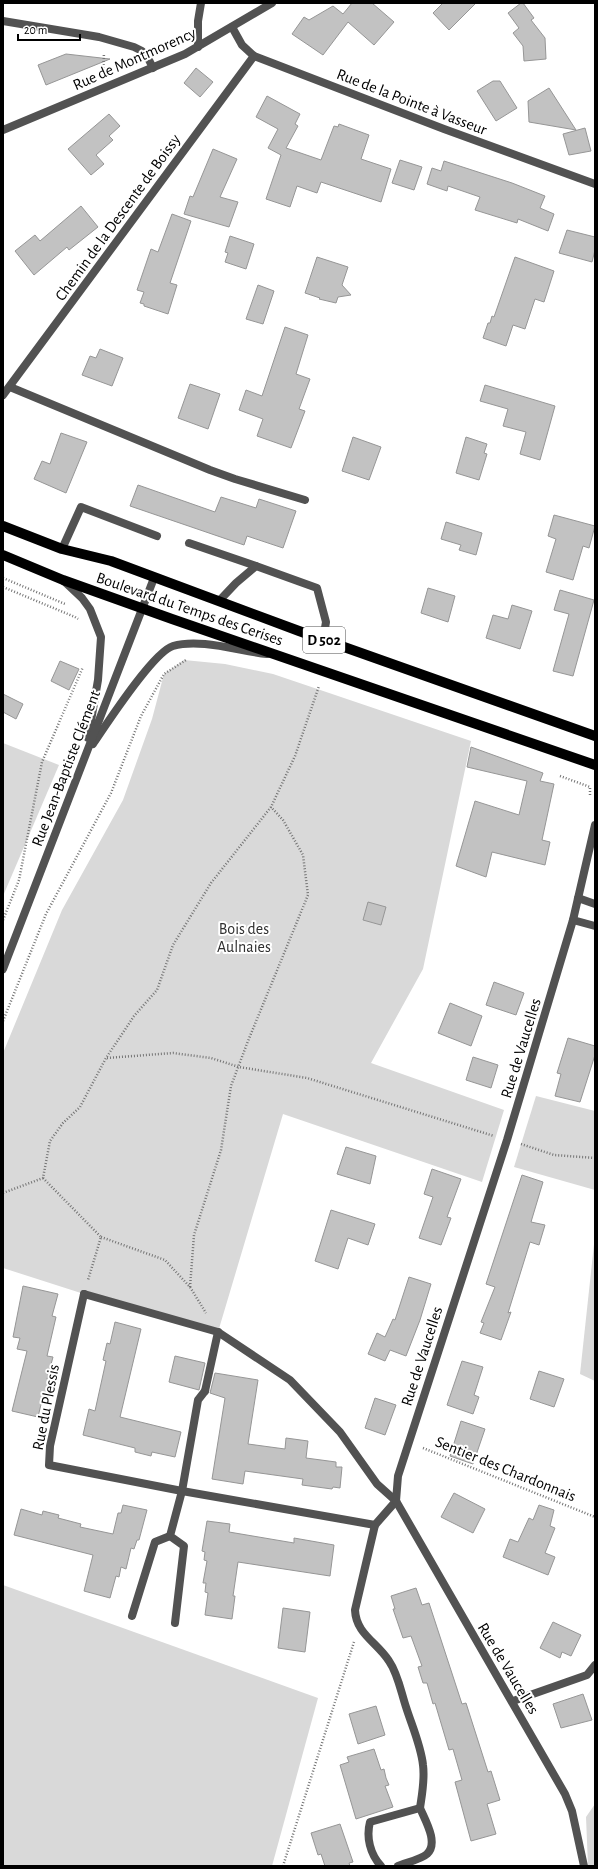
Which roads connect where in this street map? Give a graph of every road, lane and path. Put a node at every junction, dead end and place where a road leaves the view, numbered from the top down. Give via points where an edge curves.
1 (201, 3) edge
2 (272, 3) edge
3 (3, 21) edge
4 (232, 27) junction
5 (107, 39) junction
6 (198, 47) junction
7 (254, 56) junction
8 (153, 68) junction
9 (106, 87) junction
10 (3, 130) edge
11 (595, 184) edge
12 (10, 387) junction
13 (3, 395) edge
14 (305, 500) dead end
15 (3, 526) edge
16 (157, 536) dead end
17 (189, 543) dead end
18 (62, 549) junction
19 (3, 555) edge
20 (256, 566) junction
21 (3, 578) edge
22 (154, 578) junction
23 (63, 580) junction
24 (3, 587) edge
25 (219, 601) junction
26 (67, 605) dead end
27 (143, 608) junction
28 (77, 612) dead end
29 (75, 617) dead end
30 (81, 617) dead end
31 (322, 640) junction
32 (282, 656) junction
33 (190, 659) dead end
34 (84, 660) dead end
35 (312, 684) dead end
36 (319, 686) junction
37 (326, 688) dead end
38 (595, 736) edge
39 (84, 756) junction
40 (595, 765) edge
41 (560, 776) dead end
42 (590, 796) dead end
43 (271, 808) junction
44 (595, 825) edge
45 (578, 898) junction
46 (595, 902) edge
47 (3, 920) edge
48 (573, 920) junction
49 (595, 926) edge
50 (3, 969) edge
51 (3, 1021) edge
52 (106, 1058) junction
53 (239, 1067) junction
54 (492, 1135) dead end
55 (520, 1144) dead end
56 (595, 1158) edge
57 (43, 1178) junction
58 (3, 1193) edge
59 (101, 1237) junction
60 (190, 1287) junction
61 (84, 1294) junction
62 (218, 1332) junction
63 (408, 1443) junction
64 (182, 1491) junction
65 (396, 1501) junction
66 (595, 1517) edge
67 (375, 1524) junction
68 (170, 1536) junction
69 (132, 1616) dead end
70 (175, 1623) dead end
71 (359, 1628) junction
72 (595, 1665) edge
73 (513, 1701) junction
74 (420, 1808) junction
75 (583, 1864) edge
76 (283, 1866) edge
77 (381, 1866) edge
78 (398, 1866) edge

1 - 6 street
2 - 4 street, Rue de Montmorency
3 - 5 street
4 - 6 street, Rue de Montmorency
4 - 7 street, Rue de la Pointe à Vasseur via 242,45
5 - 8 street via 134,46 142,51
5 - 9 path via 102,80
6 - 8 street, Rue de Montmorency
7 - 11 street, Rue de la Pointe à Vasseur
7 - 12 street, Chemin de la Descente de Boissy
8 - 9 street, Rue de Montmorency
9 - 10 street, Rue de Montmorency
12 - 13 street, Chemin de la Descente de Boissy
12 - 14 street via 216,472
15 - 18 main road, Boulevard du Temps des Cerises / D 502
16 - 18 street via 81,507
17 - 20 street
18 - 22 main road, Boulevard du Temps des Cerises / D 502 via 111,561
19 - 23 main road, Boulevard du Temps des Cerises / D 502
20 - 25 street
20 - 31 street via 317,588 326,622
21 - 26 path
22 - 25 main road, Boulevard du Temps des Cerises / D 502
22 - 27 street, Rue Jean-Baptiste Clément
23 - 27 main road, Boulevard du Temps des Cerises / D 502
23 - 39 street via 90,609 101,637 98,680
24 - 29 path
25 - 31 main road, Boulevard du Temps des Cerises / D 502
27 - 32 main road, Boulevard du Temps des Cerises / D 502
27 - 39 street, Rue Jean-Baptiste Clément
28 - 30 path
31 - 38 main road, Boulevard du Temps des Cerises / D 502
32 - 39 street via 210,645 172,646 153,662 125,697
32 - 40 main road, Boulevard du Temps des Cerises / D 502
33 - 51 path via 184,660 164,674 141,716 111,793 46,914
34 - 47 path via 42,762 19,880
35 - 36 path
36 - 37 path
36 - 43 path via 295,756
39 - 50 street, Rue Jean-Baptiste Clément
41 - 42 path via 590,787
43 - 52 path via 211,883 173,945 157,990 134,1016
43 - 53 path via 283,820 303,855 308,895
44 - 45 street, Rue de Vaucelles
45 - 46 street
45 - 48 street, Rue de Vaucelles
48 - 49 street
48 - 63 street, Rue de Vaucelles via 507,1140
52 - 53 path via 173,1053 211,1058
52 - 57 path via 80,1107 63,1123 50,1141
53 - 54 path via 307,1078
53 - 60 path via 232,1086 221,1150 194,1235
55 - 56 path via 554,1155
57 - 58 path
57 - 59 path
59 - 60 path via 165,1260
59 - 61 path
60 - 62 path
61 - 62 street
61 - 64 street, Rue du Plessis via 50,1446 49,1465
62 - 64 street via 205,1391 198,1400
62 - 65 street via 290,1380 340,1432 377,1484
63 - 65 street, Rue de Vaucelles via 398,1476
63 - 66 path, Sentier des Chardonnais
64 - 67 street, Rue du Plessis
64 - 68 street
65 - 67 street
65 - 73 street, Rue de Vaucelles
67 - 71 street via 355,1610 355,1620
68 - 69 street via 155,1542
68 - 70 street via 184,1546
71 - 74 street via 380,1648 390,1662 397,1680 422,1755 424,1778
71 - 76 path
72 - 73 street via 587,1675
73 - 75 street, Rue de Vaucelles via 566,1794 572,1810
74 - 77 street via 370,1822 367,1833 376,1860
74 - 78 street via 430,1833 432,1847 427,1855

